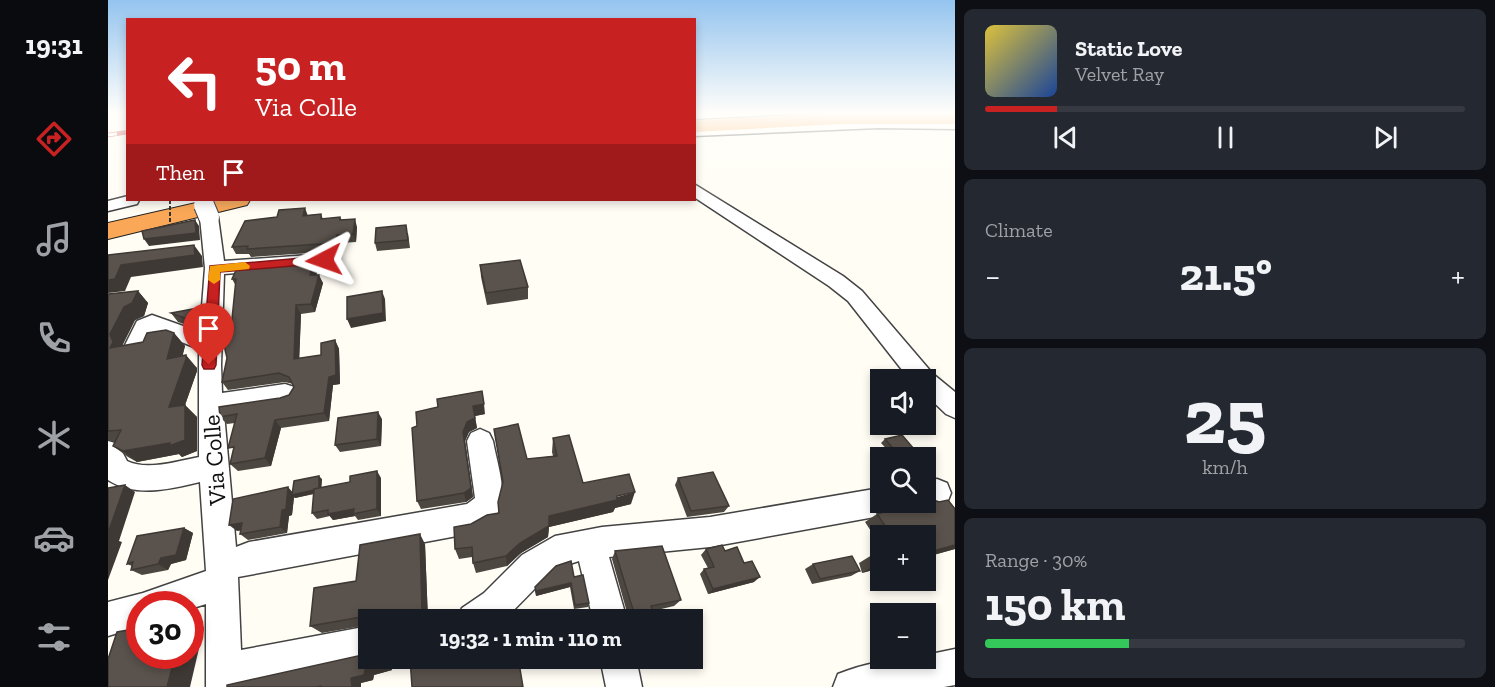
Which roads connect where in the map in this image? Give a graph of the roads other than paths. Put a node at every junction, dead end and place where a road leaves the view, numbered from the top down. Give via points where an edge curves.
1 (696, 190) edge
2 (127, 201) edge
3 (234, 201) edge
4 (202, 205) edge
5 (108, 206) edge
6 (108, 221) edge
7 (108, 231) edge
8 (206, 255) junction
9 (324, 260) dead end
10 (210, 344) junction
11 (135, 347) edge
12 (916, 369) edge
13 (936, 390) edge
14 (285, 394) edge
15 (210, 405) junction
16 (955, 407) edge
17 (480, 441) dead end
18 (108, 453) edge
19 (213, 466) junction
20 (870, 504) edge
21 (590, 545) junction
22 (222, 574) junction
23 (184, 591) edge
24 (490, 609) edge
25 (607, 609) edge
26 (126, 614) edge
27 (108, 620) edge
28 (358, 646) edge
29 (955, 668) edge
30 (620, 669) edge
31 (224, 679) edge
32 (624, 687) edge
33 (851, 687) edge

1 - 12 street via 855,296
2 - 5 street
3 - 7 highway
4 - 6 highway
4 - 8 street, Via Colle
8 - 9 street
8 - 10 street, Via Colle
10 - 11 street via 151,322 143,328
10 - 15 street, Via Colle
13 - 16 street
14 - 15 street
15 - 19 street, Via Colle
17 - 22 street via 489,498 486,508 473,518 249,558
18 - 19 street via 118,471 132,477 155,477
19 - 22 street, Via Colle
20 - 21 street via 686,535
21 - 24 street via 571,546 540,561
21 - 25 street
22 - 23 street
22 - 31 street, Via Colle
26 - 27 street
28 - 31 street
29 - 33 street
30 - 32 street

